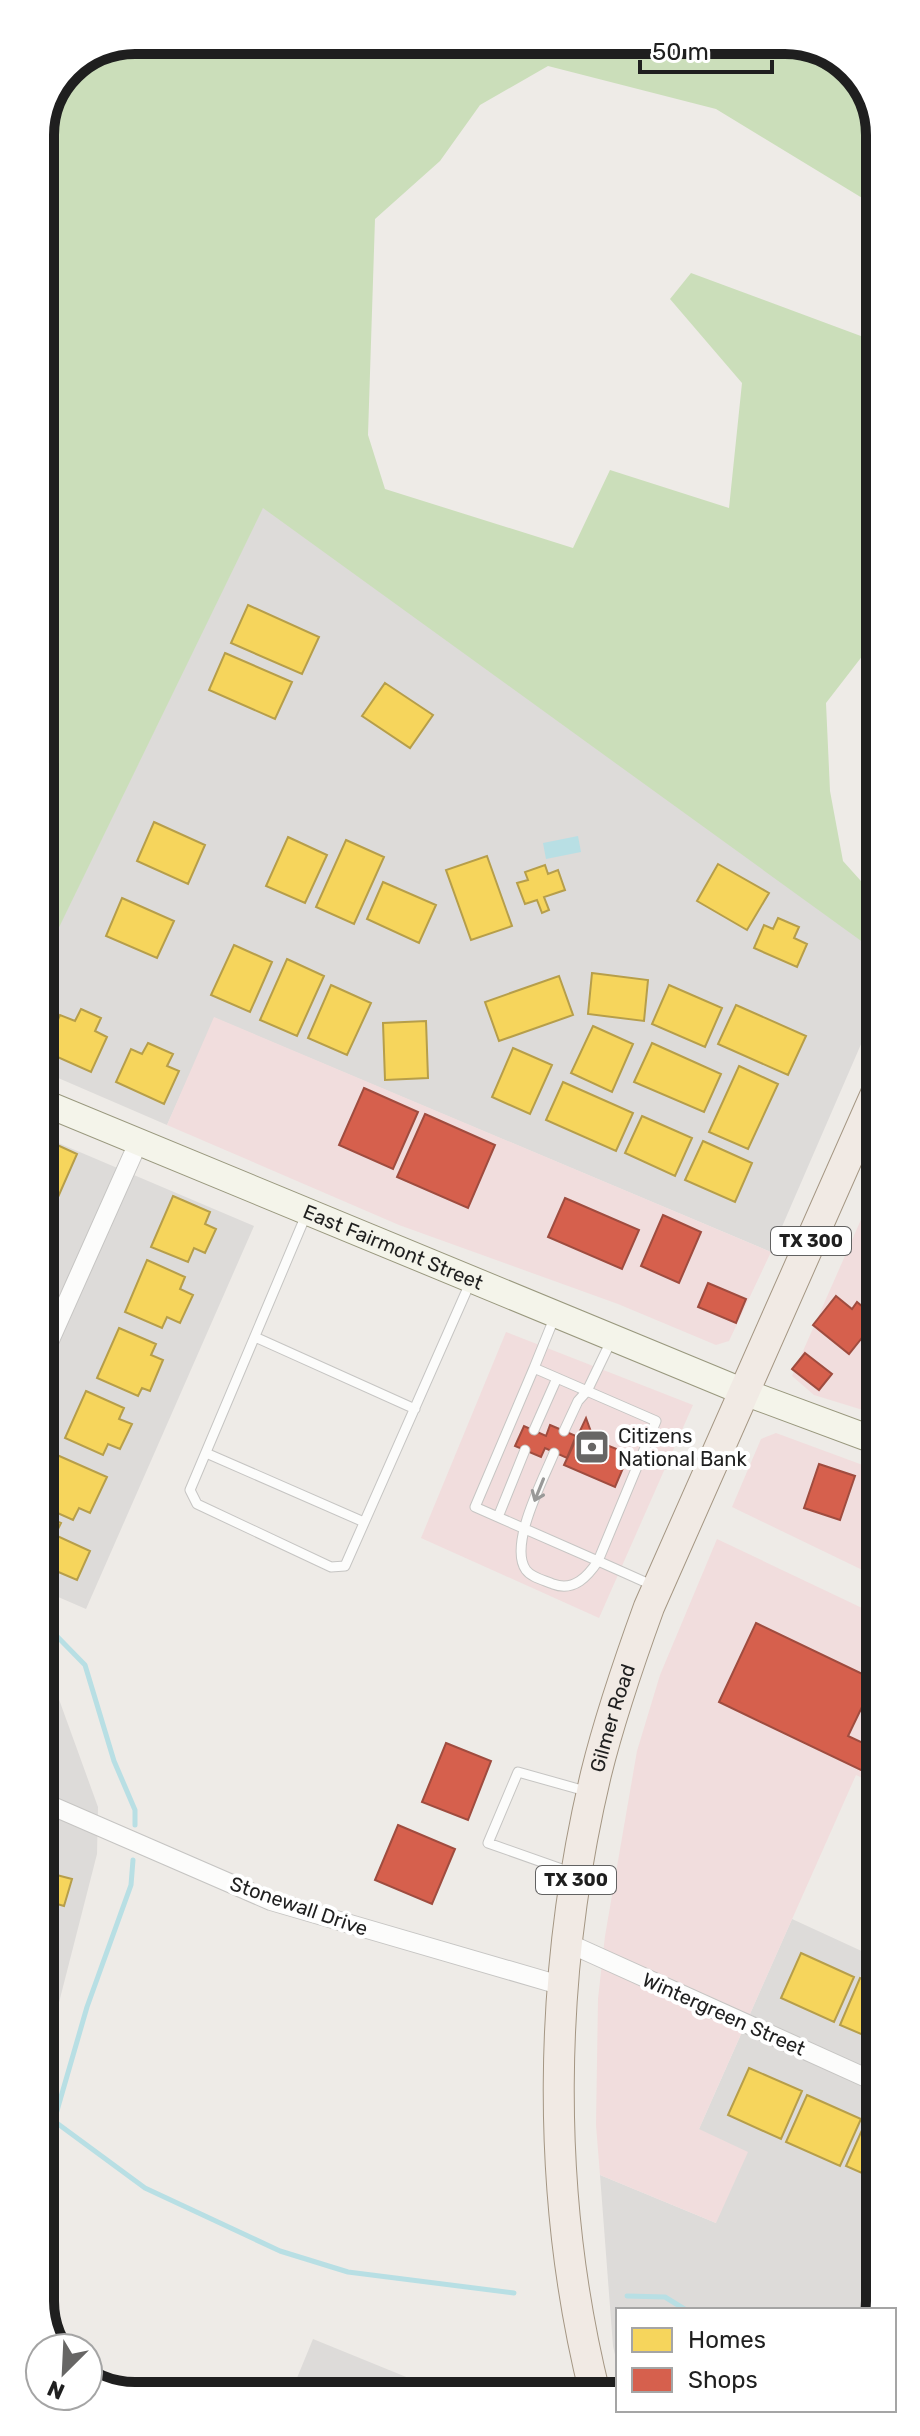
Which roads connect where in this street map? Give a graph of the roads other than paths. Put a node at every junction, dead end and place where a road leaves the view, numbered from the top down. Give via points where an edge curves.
1 (54, 1107) edge
2 (866, 1116) edge
3 (138, 1143) junction
4 (307, 1212) junction
5 (472, 1280) junction
6 (555, 1315) junction
7 (54, 1331) edge
8 (255, 1337) junction
9 (612, 1338) junction
10 (534, 1368) junction
11 (557, 1378) junction
12 (587, 1391) junction
13 (744, 1392) junction
14 (415, 1409) junction
15 (534, 1430) dead end
16 (564, 1431) dead end
17 (866, 1437) edge
18 (525, 1450) dead end
19 (206, 1453) junction
20 (554, 1453) dead end
21 (498, 1517) junction
22 (364, 1522) junction
23 (524, 1528) junction
24 (598, 1561) junction
25 (658, 1587) junction
26 (593, 1792) junction
27 (54, 1807) edge
28 (576, 1874) junction
29 (568, 1943) junction
30 (563, 1986) junction
31 (866, 2078) edge
32 (593, 2382) edge

1 - 3 street, East Fairmont Street
2 - 13 main road, Gilmer Road / TX 300
3 - 4 street, East Fairmont Street
3 - 7 street
4 - 5 street, East Fairmont Street
4 - 8 lane
5 - 6 street, East Fairmont Street
5 - 14 lane
6 - 9 street, East Fairmont Street
6 - 10 lane
8 - 14 lane
8 - 19 lane
9 - 12 lane
9 - 13 street, East Fairmont Street
10 - 11 lane
10 - 21 lane via 475,1507
11 - 12 lane
11 - 15 lane
12 - 16 lane
12 - 24 lane via 656,1421
13 - 17 street, East Fairmont Street
13 - 25 main road, Gilmer Road / TX 300
14 - 22 lane
18 - 21 lane
19 - 22 lane
19 - 22 lane via 190,1490 197,1504 331,1567 345,1566
20 -> 23 lane
21 - 23 lane
23 - 24 lane
23 - 24 lane via 522,1557 532,1576 559,1586 576,1584
24 - 25 lane
25 - 26 main road, Gilmer Road / TX 300 via 626,1671
26 - 28 main road, Gilmer Road / TX 300
26 - 28 lane via 518,1772 488,1843
27 - 30 street, Stonewall Drive via 271,1901
28 - 29 main road, Gilmer Road / TX 300
29 - 30 main road, Gilmer Road / TX 300
29 - 31 street, Wintergreen Street
30 - 32 main road, Gilmer Road / TX 300 via 563,2198

